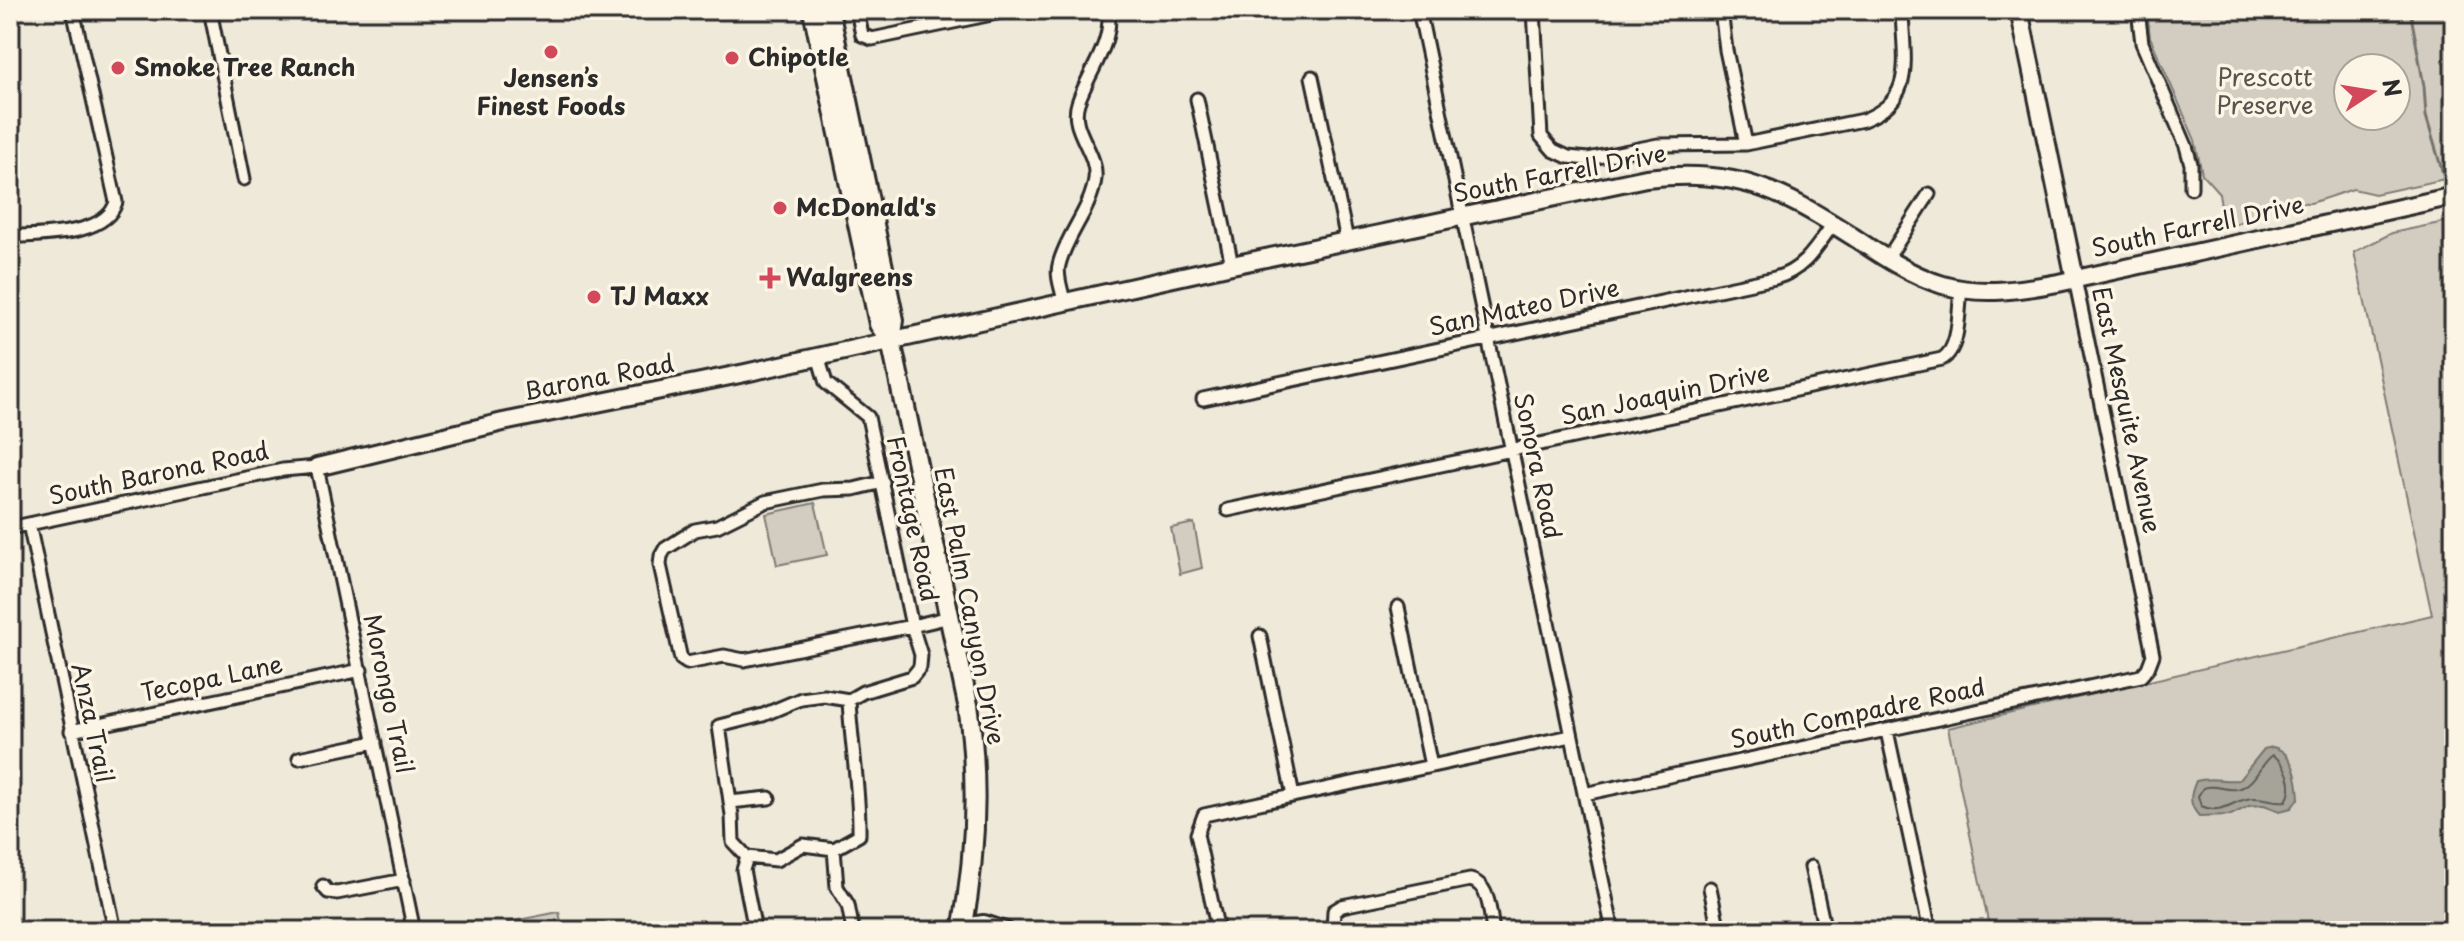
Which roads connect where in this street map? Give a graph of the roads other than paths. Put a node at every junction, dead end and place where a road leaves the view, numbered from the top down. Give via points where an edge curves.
1 (73, 10) edge
2 (210, 10) edge
3 (813, 10) edge
4 (829, 10) edge
5 (857, 10) edge
6 (1011, 10) edge
7 (1108, 10) edge
8 (1419, 10) edge
9 (1534, 10) edge
10 (1721, 10) edge
11 (1902, 10) edge
12 (2019, 10) edge
13 (2138, 10) edge
14 (1312, 77) dead end
15 (1197, 99) dead end
16 (1746, 144) junction
17 (244, 179) dead end
18 (2191, 188) dead end
19 (1929, 194) dead end
20 (2454, 196) edge
21 (1461, 217) junction
22 (1833, 224) junction
23 (10, 237) edge
24 (1347, 240) junction
25 (1887, 259) junction
26 (1232, 265) junction
27 (2075, 279) junction
28 (1961, 289) junction
29 (1064, 301) junction
30 (1488, 338) junction
31 (891, 341) junction
32 (818, 356) junction
33 (1203, 399) dead end
34 (1512, 450) junction
35 (317, 467) junction
36 (883, 482) junction
37 (1228, 510) dead end
38 (29, 524) junction
39 (10, 528) edge
40 (1398, 607) dead end
41 (950, 617) junction
42 (912, 626) junction
43 (1260, 636) dead end
44 (361, 670) junction
45 (2141, 676) joint
46 (849, 700) junction
47 (71, 731) junction
48 (1887, 731) junction
49 (1571, 736) junction
50 (375, 742) junction
51 (299, 758) dead end
52 (1431, 766) junction
53 (1584, 794) junction
54 (1293, 796) junction
55 (769, 798) dead end
56 (730, 802) junction
57 (834, 849) junction
58 (747, 857) junction
59 (1811, 867) dead end
60 (404, 880) junction
61 (323, 886) dead end
62 (1710, 888) dead end
63 (753, 920) dead end
64 (957, 930) edge
65 (115, 931) edge
66 (414, 931) edge
67 (853, 931) edge
68 (1005, 931) edge
69 (1218, 931) edge
70 (1333, 931) edge
71 (1493, 931) edge
72 (1613, 931) edge
73 (1719, 931) edge
74 (1825, 931) edge
75 (1930, 931) edge

1 - 23 street via 116,202 101,223 81,230
2 - 17 street
3 - 31 main road, East Palm Canyon Drive via 879,324
4 - 31 main road, East Palm Canyon Drive via 894,320
5 - 6 street via 862,35 872,39
7 - 29 street via 1108,35 1077,105 1076,122 1095,178 1059,264
8 - 21 street, Sonora Road
9 - 16 street via 1541,136 1553,150 1588,159 1658,145
10 - 16 street
11 - 16 street via 1902,77 1894,103 1863,120
12 - 27 street, East Mesquite Avenue
13 - 18 street via 2142,43 2186,146
14 - 24 street
15 - 26 street
19 - 25 street
20 - 27 street, South Farrell Drive
21 - 22 street, South Farrell Drive via 1646,178 1696,174 1755,185
21 - 24 street, South Farrell Drive
21 - 30 street, Sonora Road
22 - 25 street, South Farrell Drive
22 - 30 street, San Mateo Drive via 1805,263 1789,274
24 - 26 street, South Farrell Drive
25 - 28 street, South Farrell Drive
26 - 29 street, South Farrell Drive
27 - 28 street, South Farrell Drive via 2005,292
27 - 45 street, East Mesquite Avenue via 2153,655
28 - 34 street, San Joaquin Drive via 1954,346 1942,359
29 - 31 street, South Farrell Drive
30 - 33 street, San Mateo Drive
30 - 34 street, Sonora Road
31 - 32 street, Barona Road
31 - 41 main road, East Palm Canyon Drive
32 - 35 street, Barona Road
32 - 36 street, Frontage Road via 826,383 868,417
34 - 37 street, San Joaquin Drive
34 - 49 street, Sonora Road
35 - 38 street, South Barona Road
35 - 44 street, Morongo Trail
36 - 42 street, Frontage Road
36 - 42 street via 765,502 727,522 695,530 665,549 660,565 681,659 687,663 724,656 744,660
38 - 39 street, South Barona Road
38 - 47 street, Anza Trail
40 - 52 street
41 - 42 street, Frontage Road
41 - 64 main road, East Palm Canyon Drive via 968,705 975,785 973,855
42 - 46 street via 921,655 912,677
43 - 54 street
44 - 47 street, Tecopa Lane
44 - 50 street, Morongo Trail
45 - 48 street, South Compadre Road
46 - 56 street via 801,699 719,726
46 - 57 street via 859,835
47 - 65 street, Anza Trail
48 - 53 street, South Compadre Road
48 - 75 street
49 - 52 street
49 - 53 street, Sonora Road
50 - 51 street
50 - 60 street, Morongo Trail
52 - 54 street
53 - 72 street, Sonora Road
54 - 69 street via 1216,811 1200,822 1197,834
55 - 56 street
56 - 58 street via 733,842
57 - 58 street via 803,845 776,860
57 - 67 street via 837,887 848,905
58 - 63 street via 743,870
59 - 74 street
60 - 61 street via 337,893
60 - 66 street, Morongo Trail
62 - 73 street
64 - 68 street via 984,924
70 - 71 street via 1334,911 1342,906 1470,880 1484,888

